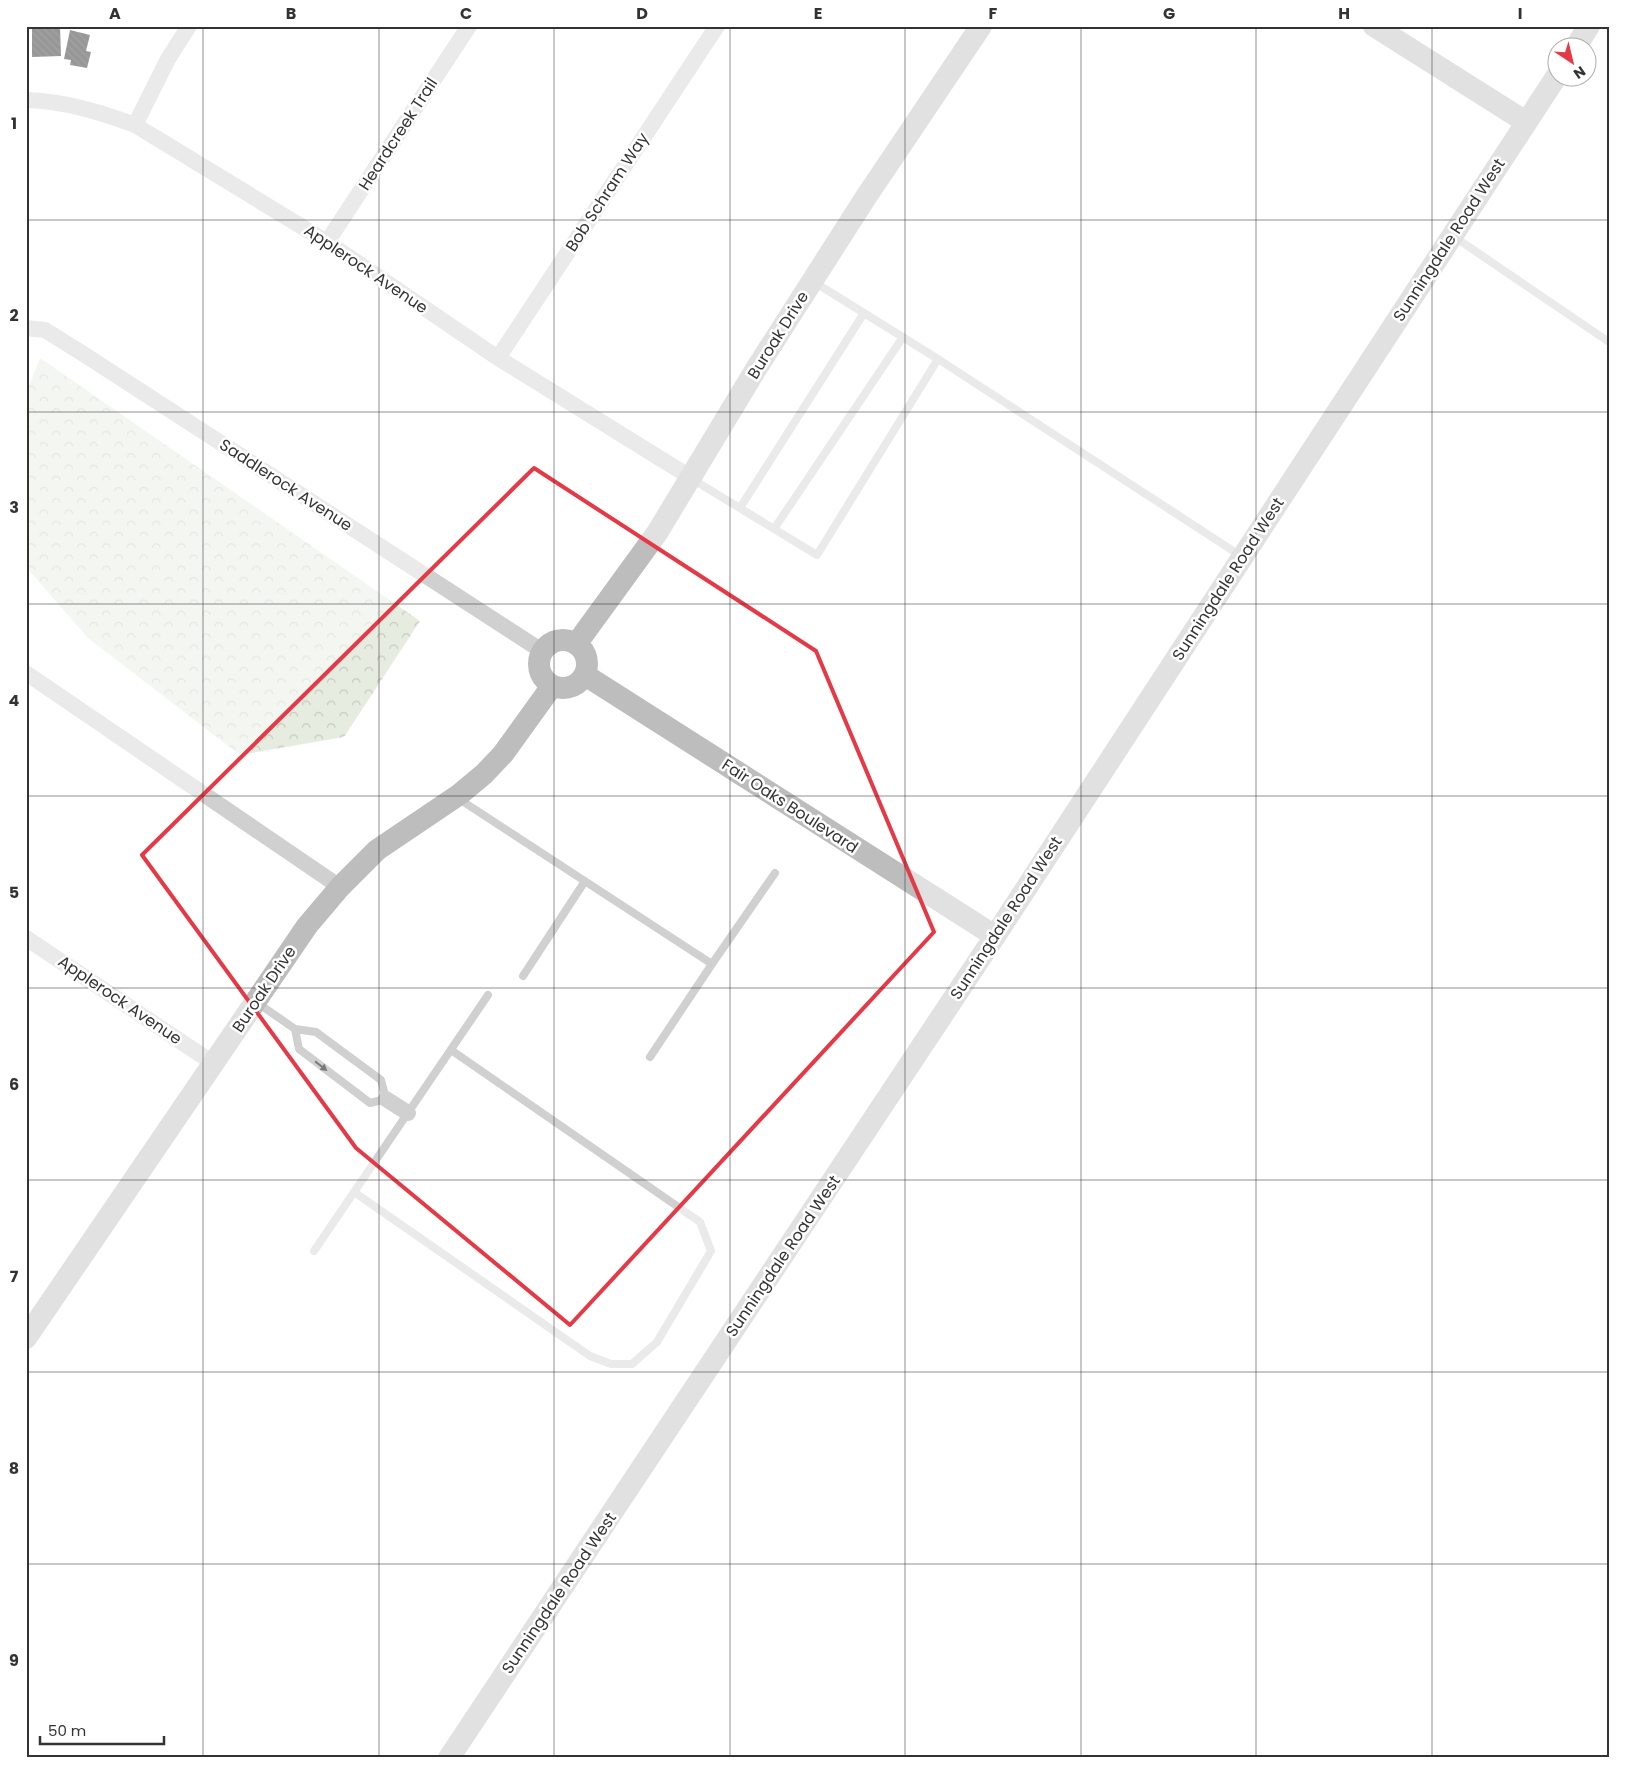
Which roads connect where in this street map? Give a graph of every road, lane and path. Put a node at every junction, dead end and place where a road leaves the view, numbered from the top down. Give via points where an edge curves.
1 (189, 26) edge
2 (469, 26) edge
3 (717, 26) edge
4 (1374, 26) edge
5 (1589, 26) edge
6 (979, 27) edge
7 (1581, 38) edge
8 (1549, 88) edge
9 (26, 100) edge
10 (1526, 122) junction
11 (135, 125) junction
12 (1452, 236) junction
13 (327, 242) junction
14 (812, 281) junction
15 (864, 313) junction
16 (26, 328) edge
17 (903, 337) junction
18 (1609, 342) edge
19 (498, 358) junction
20 (938, 359) junction
21 (690, 477) junction
22 (740, 508) junction
23 (774, 529) junction
24 (1243, 557) junction
25 (576, 643) junction
26 (542, 651) junction
27 (26, 673) edge
28 (585, 675) junction
29 (552, 686) junction
30 (455, 797) junction
31 (775, 873) dead end
32 (585, 881) junction
33 (340, 886) junction
34 (995, 936) junction
35 (26, 938) edge
36 (712, 964) junction
37 (523, 976) dead end
38 (488, 995) dead end
39 (255, 1001) junction
40 (296, 1028) junction
41 (451, 1050) junction
42 (650, 1057) dead end
43 (213, 1063) junction
44 (386, 1099) junction
45 (408, 1113) junction
46 (354, 1192) junction
47 (314, 1251) dead end
48 (26, 1338) edge
49 (449, 1758) edge

1 - 11 street via 168,58
2 - 13 street, Heardcreek Trail
3 - 19 street, Bob Schram Way
4 - 10 street
5 - 7 street
6 - 14 street, Buroak Drive
8 - 10 street, Sunningdale Road West
9 - 11 street, Applerock Avenue via 48,100 92,110
10 - 12 street, Sunningdale Road West
11 - 13 street, Applerock Avenue
12 - 18 lane
12 - 24 street, Sunningdale Road West
13 - 19 street, Applerock Avenue
14 - 15 lane
14 - 21 street, Buroak Drive
15 - 17 lane
15 - 22 lane
16 - 26 street, Saddlerock Avenue via 45,330 85,355
17 - 20 lane
17 - 23 lane
19 - 21 street, Applerock Avenue
20 - 23 lane via 817,555
20 - 24 lane
21 - 22 lane
21 - 25 street, Buroak Drive via 657,533
22 - 23 lane
24 - 34 street, Sunningdale Road West
25 - 26 street via 565,639 553,642
25 - 28 street via 585,652 588,664
26 - 29 street via 539,669
27 - 33 street
28 - 29 street via 576,686 567,689
28 - 34 street, Fair Oaks Boulevard
29 - 30 street, Buroak Drive via 503,754
30 - 32 lane
30 - 33 street, Buroak Drive via 377,850
31 - 36 lane
32 - 36 lane
32 - 37 lane
33 - 39 street, Buroak Drive via 307,926
34 - 49 street, Sunningdale Road West
35 - 43 street, Applerock Avenue
36 - 42 lane
38 - 41 lane
39 - 40 lane
39 - 43 street, Buroak Drive
40 - 44 lane via 316,1032 381,1080
40 -> 44 lane via 299,1049 370,1103
41 - 45 lane
41 - 46 lane via 700,1222 712,1251 657,1342 632,1364 611,1364 590,1356
43 - 48 street, Buroak Drive
44 - 45 street
45 - 46 lane
46 - 47 lane

